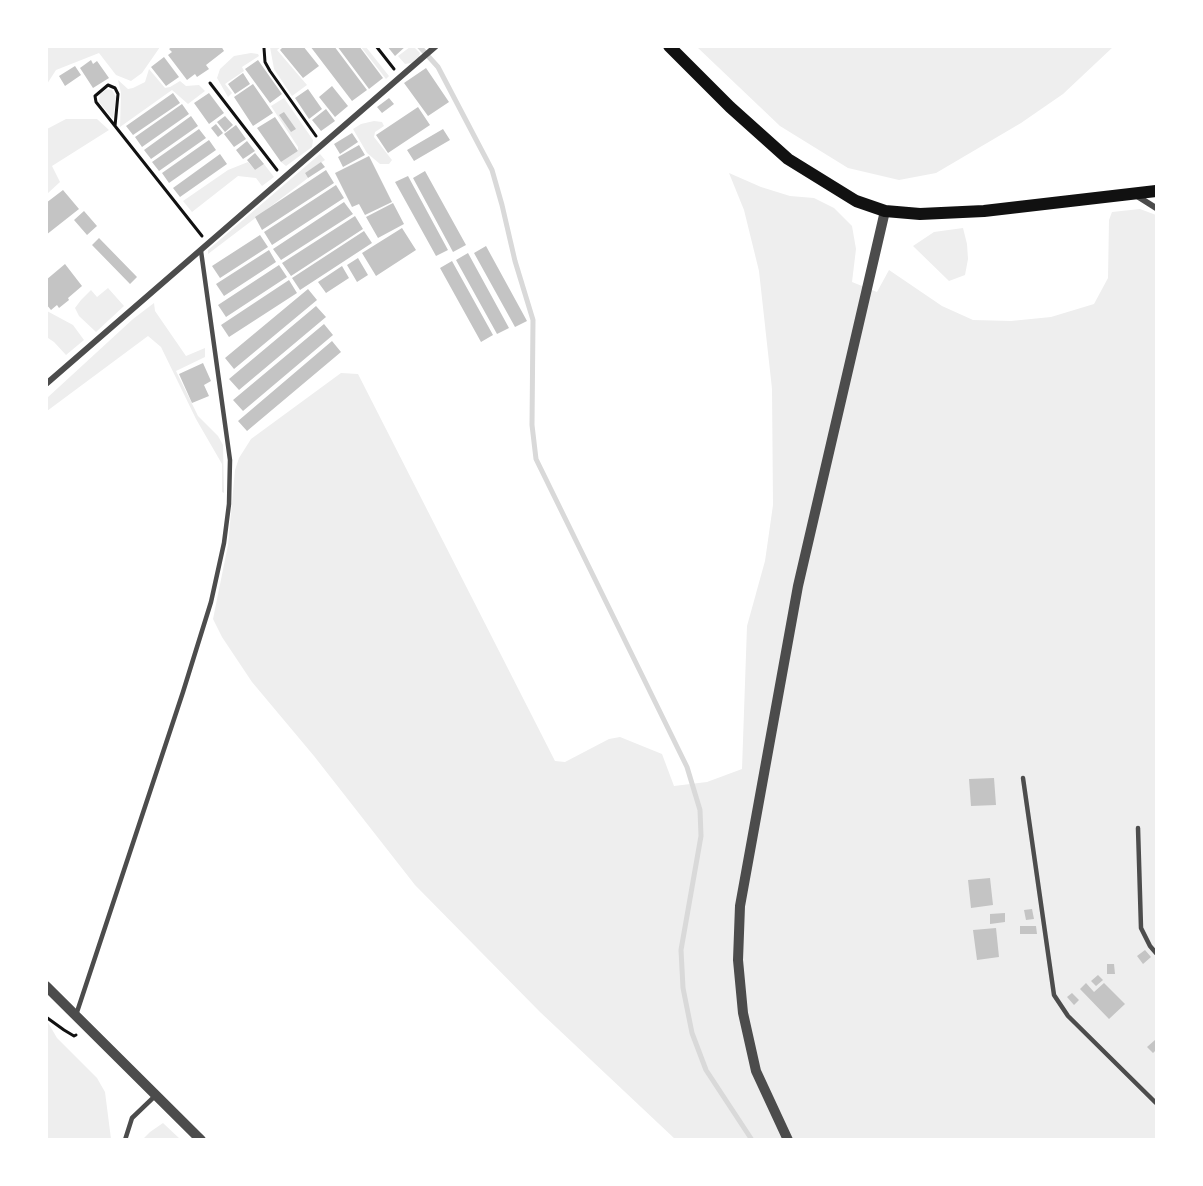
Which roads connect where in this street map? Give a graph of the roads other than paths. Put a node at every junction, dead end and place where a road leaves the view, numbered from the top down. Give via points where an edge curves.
1 (436, 46) edge
2 (669, 46) edge
3 (1156, 191) edge
4 (1133, 194) junction
5 (1156, 208) edge
6 (885, 212) junction
7 (201, 251) junction
8 (46, 384) edge
9 (1023, 778) dead end
10 (1138, 828) dead end
11 (1156, 954) edge
12 (46, 986) edge
13 (76, 1016) junction
14 (156, 1095) junction
15 (1156, 1103) edge
16 (125, 1140) edge
17 (201, 1140) edge
18 (788, 1140) edge

1 - 7 street
2 - 6 main road via 788,159 856,201
3 - 4 main road
4 - 5 street
4 - 6 main road via 984,211
6 - 18 street via 798,586 740,906 738,960 743,1013 756,1071
7 - 8 street
7 - 13 lane via 230,460 224,543 211,602 183,692
9 - 15 lane via 1054,995 1068,1016
10 - 11 lane via 1141,928
12 - 13 street
13 - 14 street
14 - 16 lane via 132,1118
14 - 17 street

